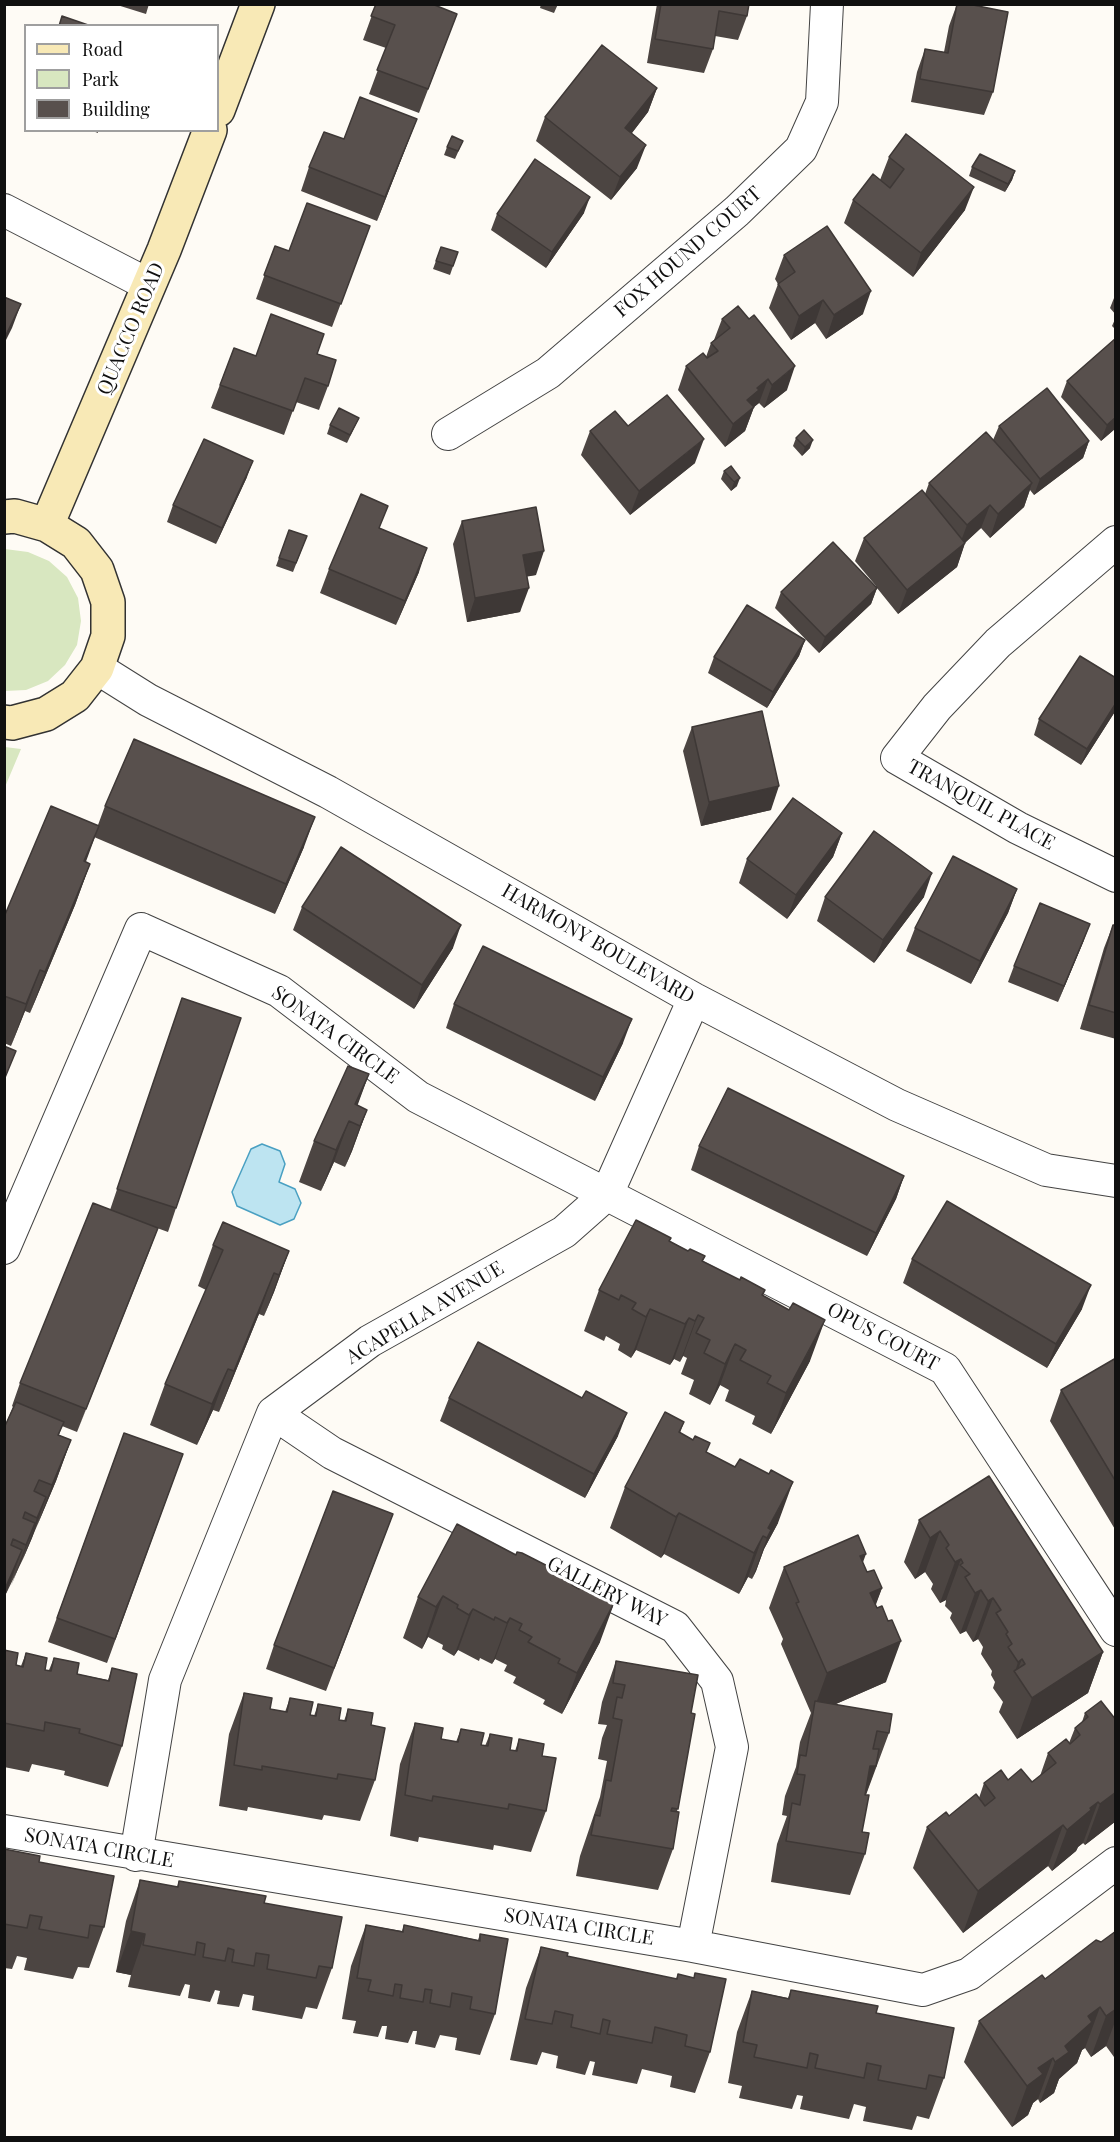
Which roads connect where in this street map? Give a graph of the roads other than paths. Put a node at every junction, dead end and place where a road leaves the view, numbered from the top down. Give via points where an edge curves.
1 (258, 4) edge
2 (827, 4) edge
3 (219, 107) edge
4 (209, 132) edge
5 (4, 210) edge
6 (149, 285) junction
7 (448, 434) dead end
8 (4, 517) edge
9 (47, 525) junction
10 (1116, 542) edge
11 (97, 668) junction
12 (4, 722) edge
13 (1116, 876) edge
14 (694, 999) junction
15 (1116, 1181) edge
16 (608, 1194) junction
17 (4, 1248) edge
18 (273, 1413) junction
19 (1116, 1630) edge
20 (4, 1831) edge
21 (136, 1855) junction
22 (1116, 1863) edge
23 (693, 1946) junction

1 - 3 street
2 - 7 street, FOX HOUND COURT via 822,102 801,149 730,216 548,373
4 - 6 street, QUACCO ROAD
5 - 6 street
6 - 9 street, QUACCO ROAD
8 - 9 street
9 - 11 street via 76,543 97,570 108,602 108,636
10 - 13 street, TRANQUIL PLACE via 998,643 937,707 897,758 1018,828
11 - 12 street via 75,696 46,714
11 - 14 street, HARMONY BOULEVARD via 148,700 338,797
14 - 15 street, HARMONY BOULEVARD via 897,1105 1046,1170
14 - 16 street, ACAPELLA AVENUE
16 - 17 street, SONATA CIRCLE via 418,1097 279,991 141,929
16 - 18 street, ACAPELLA AVENUE via 564,1232 370,1341
16 - 19 street, OPUS COURT via 945,1369
18 - 21 street via 165,1680
18 - 23 street, GALLERY WAY via 332,1453 675,1626 717,1681 732,1746
20 - 21 street, SONATA CIRCLE
21 - 23 street, SONATA CIRCLE
22 - 23 street, SONATA CIRCLE via 969,1974 922,1990

